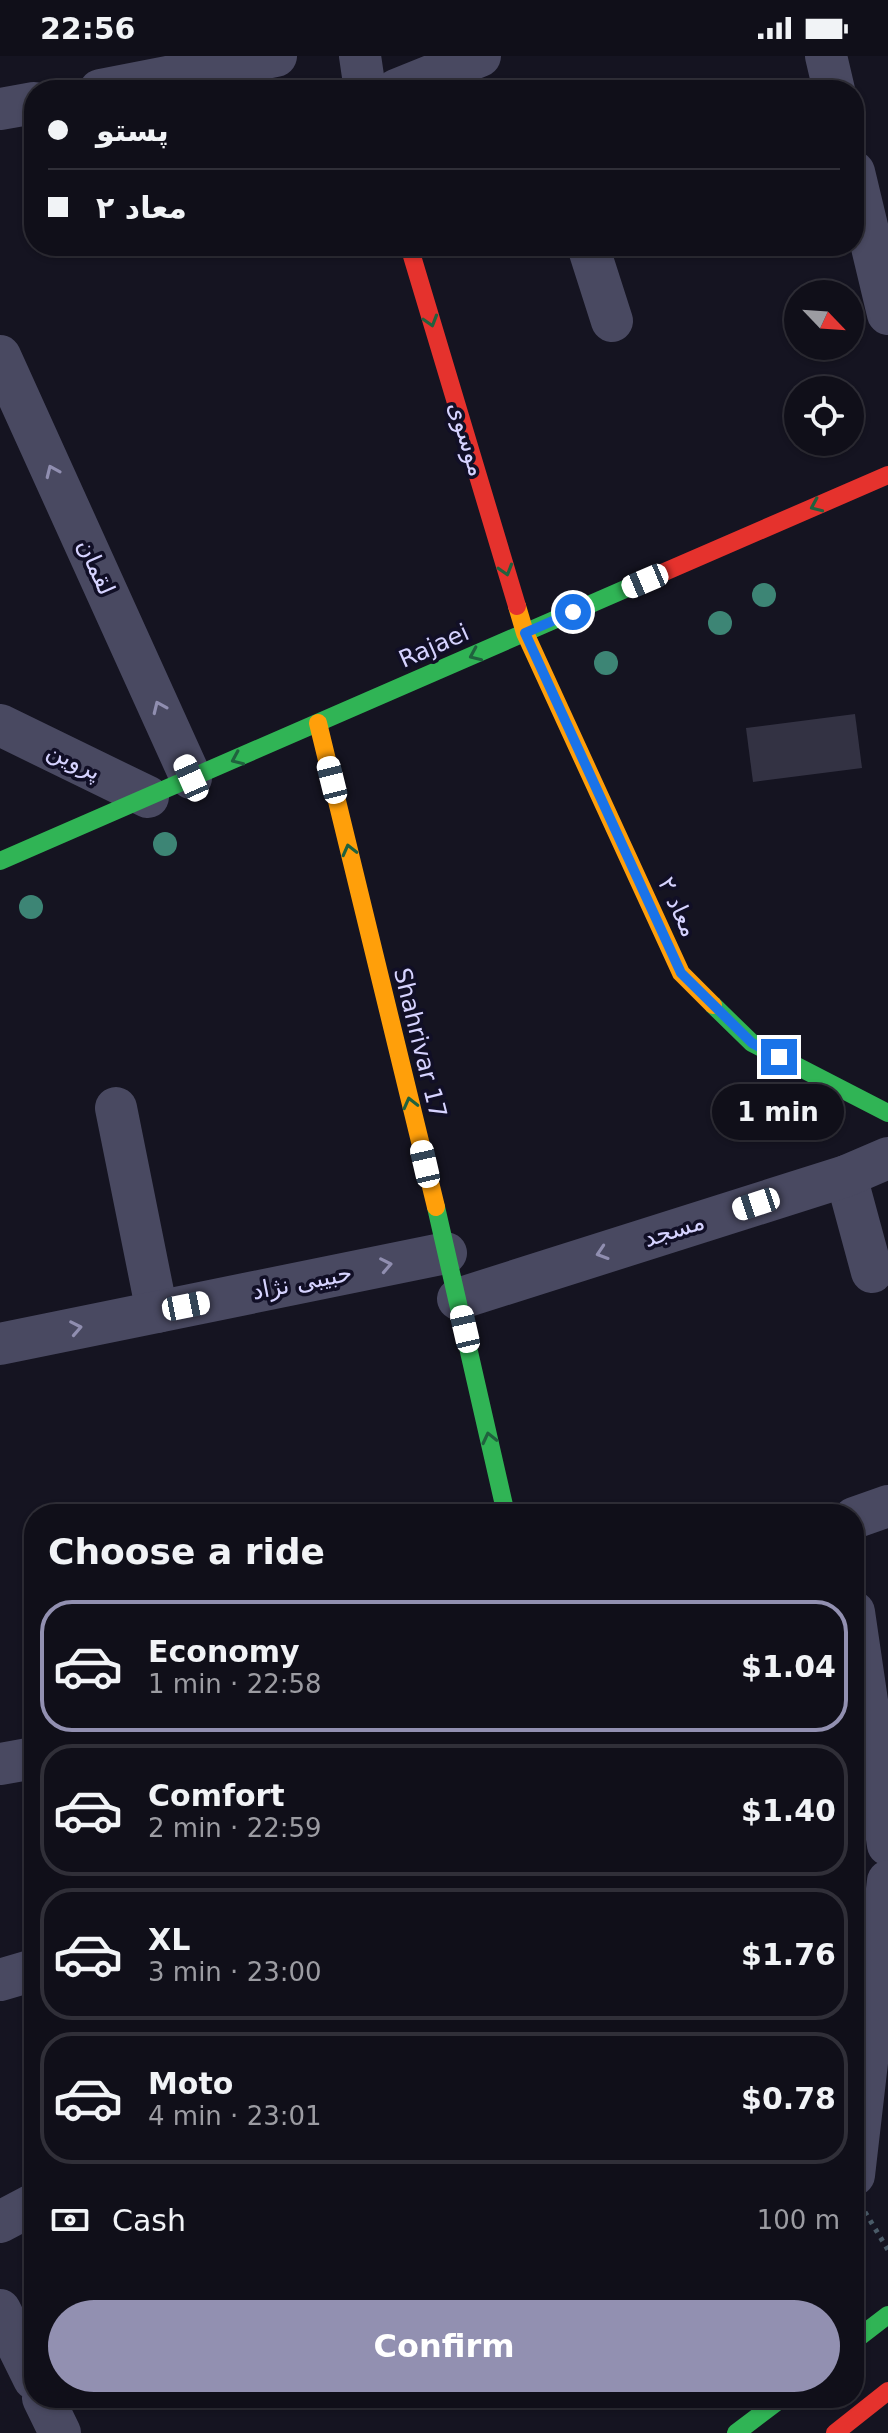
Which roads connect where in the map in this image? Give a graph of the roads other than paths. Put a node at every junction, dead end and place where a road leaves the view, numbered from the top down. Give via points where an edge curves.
1 (276, 56) edge
2 (360, 56) edge
3 (480, 56) edge
4 (826, 56) edge
5 (152, 80) edge
6 (364, 80) edge
7 (421, 80) edge
8 (832, 80) edge
9 (24, 105) edge
10 (0, 109) edge
11 (864, 214) edge
12 (412, 256) edge
13 (591, 256) edge
14 (888, 314) edge
15 (612, 321) dead end
16 (0, 356) edge
17 (888, 475) edge
18 (525, 633) junction
19 (318, 723) junction
20 (0, 725) edge
21 (191, 778) junction
22 (148, 797) junction
23 (0, 861) edge
24 (116, 1108) dead end
25 (888, 1113) edge
26 (888, 1158) edge
27 (846, 1176) junction
28 (446, 1253) junction
29 (872, 1272) dead end
30 (458, 1299) junction
31 (157, 1312) junction
32 (0, 1344) edge
33 (504, 1504) edge
34 (888, 1506) edge
35 (864, 1514) edge
36 (864, 1681) edge
37 (24, 1760) edge
38 (0, 1764) edge
39 (888, 1845) edge
40 (888, 1881) edge
41 (24, 1973) edge
42 (0, 1980) edge
43 (864, 2120) edge
44 (24, 2209) edge
45 (0, 2222) edge
46 (0, 2310) edge
47 (888, 2315) edge
48 (864, 2333) edge
49 (24, 2359) edge
50 (888, 2391) edge
51 (48, 2408) edge
52 (766, 2408) edge
53 (733, 2428) edge
54 (60, 2433) edge
55 (835, 2433) edge

1 - 5 street
2 - 6 street
3 - 7 street
4 - 8 street
9 - 10 street
11 - 14 street
12 -> 18 street, موسوی
13 - 15 street
21 -> 16 street, لقمان
17 -> 18 street, Rajaei
18 -> 19 street, Rajaei
18 - 25 street, معاد ۲ via 681,973 752,1043
19 -> 21 street, Rajaei
28 -> 19 street, Shahrivar 17
20 - 22 street, پروین
21 - 22 street, Rajaei
22 - 23 street, Rajaei
24 - 31 street
26 - 27 street, مسجد
27 - 29 street
27 -> 30 street, مسجد
28 - 30 street, Shahrivar 17
31 -> 28 street, حبیبی نژاد
33 -> 30 street, Shahrivar 17
32 -> 31 street, حبیبی نژاد
34 - 35 street
36 - 39 street
37 - 38 street
40 - 43 street
41 - 42 street
44 - 45 street
46 - 49 street
47 - 48 street
50 - 55 street
51 - 54 street
52 - 53 street

